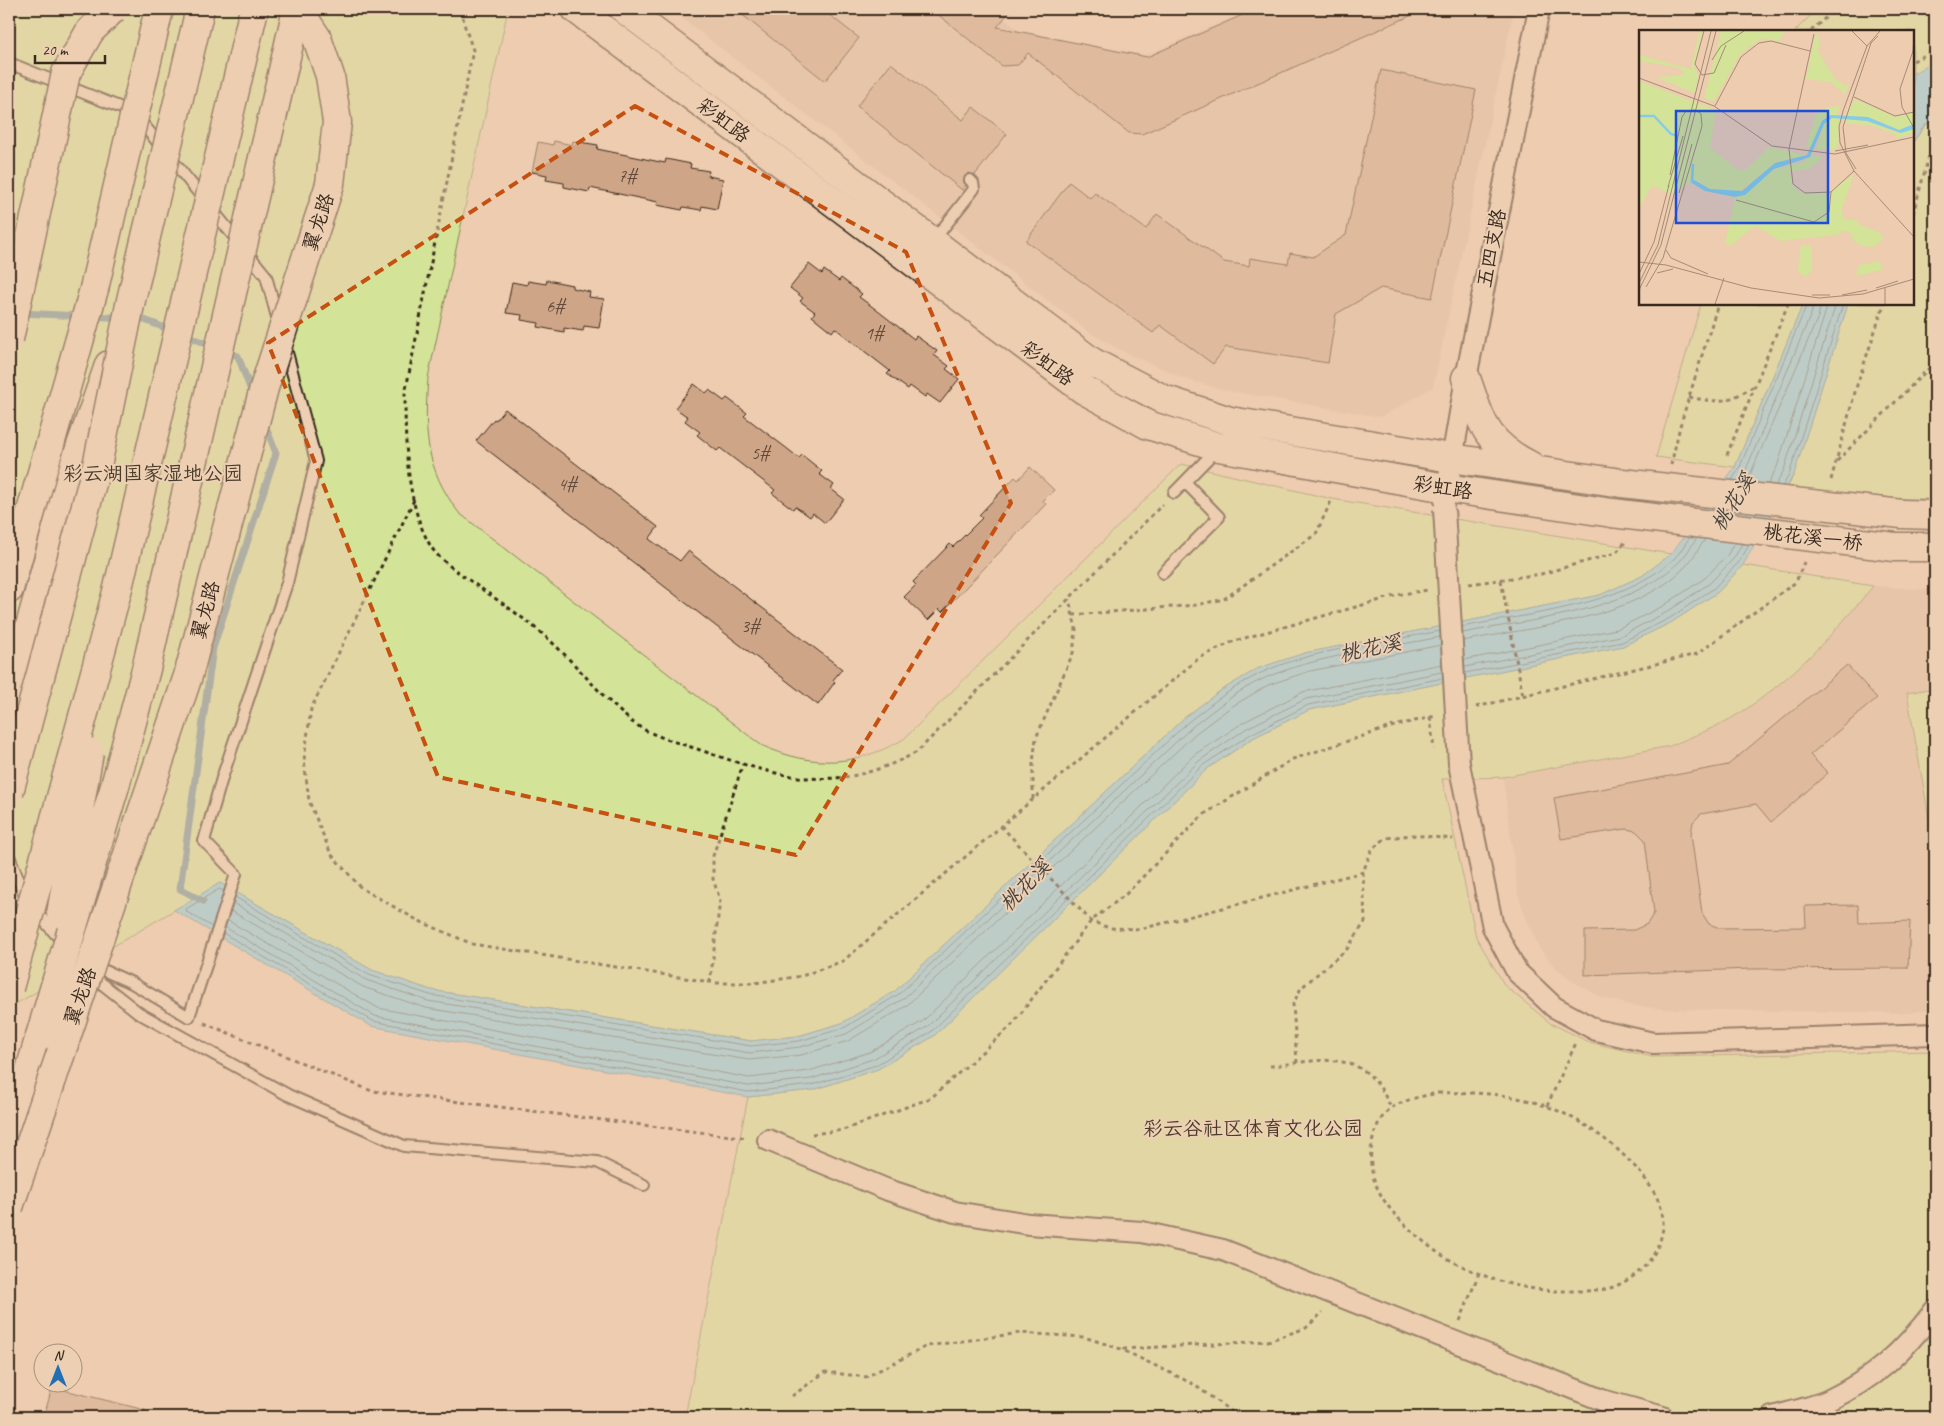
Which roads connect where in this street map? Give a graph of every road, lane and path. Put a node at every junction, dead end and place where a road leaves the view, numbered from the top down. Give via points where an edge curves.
1 (113, 9) edge
2 (159, 9) edge
3 (200, 9) edge
4 (254, 9) edge
5 (298, 9) edge
6 (462, 9) edge
7 (576, 9) edge
8 (624, 9) edge
9 (1539, 9) edge
10 (1834, 9) edge
11 (1812, 30) edge
12 (1935, 50) edge
13 (1914, 60) edge
14 (9, 63) edge
15 (1935, 143) edge
16 (970, 180) dead end
17 (1914, 210) edge
18 (932, 241) junction
19 (131, 300) junction
20 (1718, 305) edge
21 (1788, 305) edge
22 (1884, 305) edge
23 (9, 339) edge
24 (1935, 362) edge
25 (1466, 378) junction
26 (1757, 385) junction
27 (1689, 398) junction
28 (1219, 447) junction
29 (1727, 455) dead end
30 (1451, 458) junction
31 (1836, 461) junction
32 (1541, 472) junction
33 (1669, 473) dead end
34 (1185, 482) junction
35 (1622, 483) joint
36 (1830, 488) dead end
37 (1174, 493) joint
38 (1332, 499) dead end
39 (1445, 499) junction
40 (414, 500) junction
41 (1612, 513) joint
42 (1935, 515) edge
43 (1629, 538) dead end
44 (1935, 547) edge
45 (1806, 557) dead end
46 (1163, 574) dead end
47 (1501, 580) junction
48 (1465, 585) dead end
49 (9, 588) edge
50 (118, 588) junction
51 (1429, 590) dead end
52 (1069, 599) junction
53 (1073, 615) junction
54 (1523, 696) junction
55 (9, 702) edge
56 (1467, 709) dead end
57 (1439, 715) dead end
58 (743, 764) junction
59 (9, 792) edge
60 (1033, 799) junction
61 (1001, 826) junction
62 (1474, 841) junction
63 (9, 856) edge
64 (1363, 872) junction
65 (1091, 921) junction
66 (81, 961) junction
67 (710, 982) junction
68 (9, 988) edge
69 (189, 1017) junction
70 (1585, 1024) junction
71 (1935, 1034) edge
72 (40, 1036) junction
73 (1297, 1063) junction
74 (1270, 1066) dead end
75 (1547, 1106) junction
76 (1391, 1107) junction
77 (805, 1135) dead end
78 (768, 1140) joint
79 (9, 1142) edge
80 (644, 1185) dead end
81 (9, 1207) edge
82 (1479, 1273) junction
83 (1340, 1296) junction
84 (1935, 1310) edge
85 (1452, 1341) junction
86 (1120, 1349) junction
87 (792, 1396) dead end
88 (1239, 1417) edge
89 (1663, 1417) edge
90 (1772, 1417) edge

1 - 23 main road, bridge via 90,31 66,73
2 - 49 main road, bridge via 94,289
3 - 19 main road, bridge
4 - 50 main road, bridge
5 - 72 main road, bridge via 143,678 115,786
5 - 81 main road, 翼龙路, bridge via 317,38 330,76 337,122 330,184 264,388 188,676
6 - 40 path via 473,50 405,394 405,432
7 - 28 main road, 彩虹路 via 1084,390 1148,425
8 - 18 main road, 彩虹路
9 - 25 street, 五四支路
10 - 11 path
12 - 13 path
14 - 69 lane via 134,113 266,276 316,461 286,583 204,841 236,874
15 - 17 path
16 - 18 lane via 974,185 973,191
18 - 30 main road, 彩虹路 via 1092,362 1163,399 1230,421
19 - 55 main road, bridge via 75,463
19 - 59 main road, bridge via 98,461
20 - 27 path
21 - 26 path
22 - 31 path
24 - 31 path
25 - 30 street, 五四支路
25 - 32 main road via 1482,424 1493,441 1511,456
26 - 27 path via 1736,397 1716,402
26 - 29 path
27 - 33 path
28 - 34 lane
28 - 39 main road, 彩虹路
30 - 32 main road, 彩虹路
30 - 39 street, 五四支路
31 - 36 path
32 - 35 main road, 彩虹路
34 - 37 lane
34 - 46 lane via 1219,517
35 - 42 main road, 桃花溪一桥, bridge
37 - 52 path
38 - 53 path via 1316,534 1224,599 1196,606
39 - 41 main road, 彩虹路
39 - 62 street, 五四支路, bridge via 1458,764
40 - 58 path via 430,546 445,562 540,632 632,721 651,733
40 - 67 path via 311,709 304,760 309,801 331,854 361,888 417,920 472,944
41 - 44 main road, 桃花溪一桥, bridge via 1895,546
43 - 47 path via 1616,553 1541,574
45 - 54 path via 1796,582 1697,654
47 - 48 path
47 - 54 path
50 - 68 main road, bridge
50 - 72 main road, bridge
51 - 60 path via 1402,594 1234,641 1199,658
52 - 53 path
52 - 58 path via 917,752 889,767 830,778 798,778
53 - 60 path via 1076,628 1073,653 1036,738
54 - 56 path
57 - 65 path via 1293,759 1203,815 1126,894
58 - 67 path via 713,856 713,879 720,900
60 - 61 path
61 - 65 path
61 - 67 path via 843,961 802,976 754,983
62 - 64 path via 1413,835 1386,838 1372,849
62 - 70 street, 五四支路 via 1493,927 1517,972 1554,1007
63 - 66 lane via 27,901
64 - 65 path via 1141,929 1109,928
64 - 73 path via 1365,922 1347,948 1301,988 1293,1004
65 - 77 path via 1012,1025 931,1098 843,1130
66 - 69 lane via 132,983
66 - 80 lane via 96,981 139,1013 288,1094 404,1146 597,1162
69 - 78 path via 372,1091
70 - 71 street, 五四支路 via 1596,1030 1654,1043
70 - 75 path
72 - 79 main road
73 - 74 path
73 - 76 path via 1337,1059 1356,1065 1375,1080
75 - 76 path via 1495,1093 1465,1093 1428,1095
75 - 82 path via 1598,1134 1640,1173 1656,1196 1663,1216 1661,1240 1651,1260 1634,1276 1610,1288 1581,1292 1524,1288
76 - 82 path via 1376,1128 1370,1150 1370,1173 1380,1197 1398,1219 1443,1256
78 - 83 street via 888,1190 955,1212 1029,1224 1142,1232 1223,1250
82 - 85 path
83 - 85 street
83 - 86 path via 1306,1328 1268,1341
84 - 90 street via 1915,1337 1872,1377 1826,1401
85 - 89 street via 1602,1400
86 - 87 path via 1084,1337 1020,1333 927,1346 866,1377 825,1372
86 - 88 path via 1193,1384

